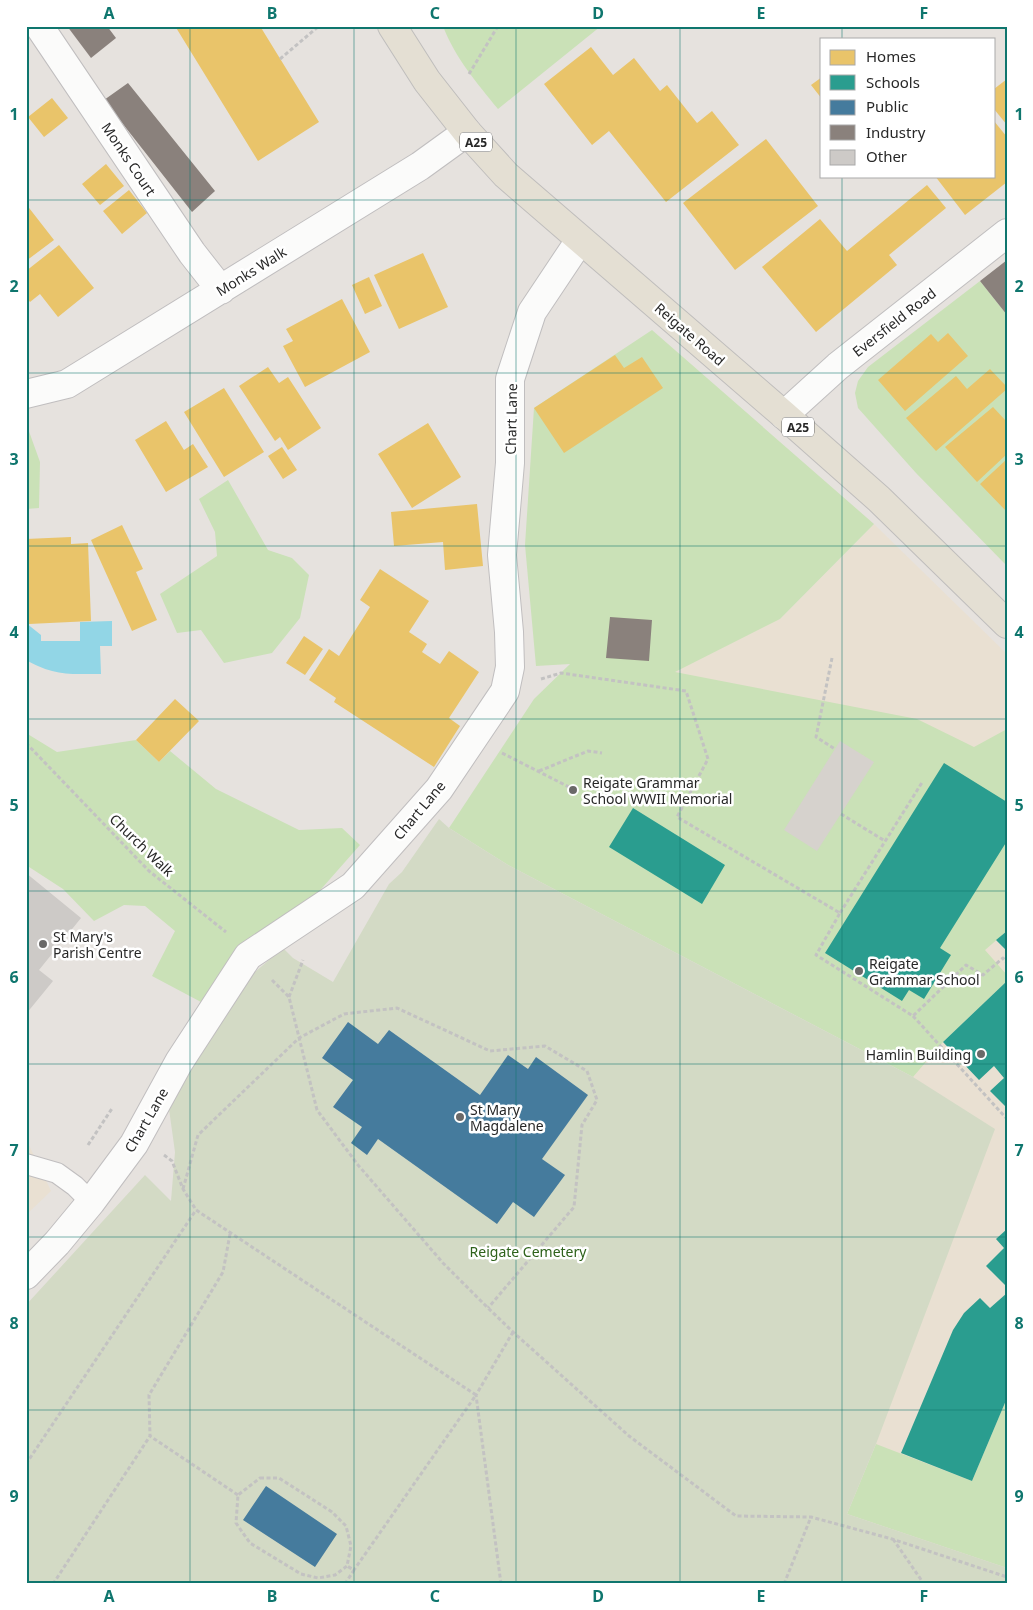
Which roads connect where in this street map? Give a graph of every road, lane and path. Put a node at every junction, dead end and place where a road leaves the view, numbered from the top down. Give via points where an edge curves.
1 (39, 26) edge
2 (318, 26) edge
3 (392, 26) edge
4 (498, 26) edge
5 (280, 59) dead end
6 (469, 74) dead end
7 (467, 132) junction
8 (1007, 233) edge
9 (580, 240) junction
10 (221, 290) junction
11 (26, 394) edge
12 (784, 415) junction
13 (1007, 624) edge
14 (832, 658) dead end
15 (505, 691) junction
16 (26, 743) edge
17 (835, 749) dead end
18 (499, 752) dead end
19 (602, 753) dead end
20 (538, 772) junction
21 (923, 781) dead end
22 (571, 788) dead end
23 (841, 814) dead end
24 (886, 841) junction
25 (840, 913) junction
26 (248, 956) junction
27 (303, 960) dead end
28 (1007, 963) edge
29 (913, 1016) junction
30 (299, 1038) junction
31 (1007, 1118) edge
32 (160, 1152) dead end
33 (26, 1164) edge
34 (183, 1189) junction
35 (91, 1202) junction
36 (196, 1210) junction
37 (230, 1234) junction
38 (26, 1275) edge
39 (488, 1308) junction
40 (512, 1332) junction
41 (476, 1395) junction
42 (150, 1436) junction
43 (26, 1464) edge
44 (238, 1495) junction
45 (811, 1517) junction
46 (892, 1539) junction
47 (347, 1566) junction
48 (354, 1570) junction
49 (1007, 1577) edge
50 (53, 1584) edge
51 (345, 1584) edge
52 (501, 1584) edge
53 (784, 1584) edge
54 (924, 1584) edge

1 - 10 street, Monks Court via 192,253
2 - 5 path
3 - 7 main road, Reigate Road / A25 via 427,81
4 - 6 path
7 - 9 main road, Reigate Road / A25 via 506,175
7 - 10 street, Monks Walk via 420,166
8 - 12 street, Eversfield Road via 838,366
9 - 12 main road, Reigate Road / A25
9 - 15 street, Chart Lane via 532,312 510,379 510,463 502,555 510,667
10 - 11 street, Monks Walk via 67,384
12 - 13 main road, Reigate Road / A25 via 879,499
14 - 17 path via 816,737
15 - 25 path via 561,673 686,691 708,758 677,817
15 - 26 street, Chart Lane via 439,789 353,886
16 - 26 path, Church Walk via 149,871 228,933
18 - 20 path
19 - 20 path via 588,751
20 - 22 path
21 - 24 path
23 - 24 path
24 - 25 path
25 - 29 path via 816,955
26 - 35 street, Chart Lane via 179,1062 134,1144
27 - 30 path via 289,997
28 - 29 path via 1002,958 983,974 966,965
29 - 31 path
30 - 34 path via 198,1135
30 - 39 path via 317,1110 358,1165 443,1263
30 - 39 path via 344,1014 397,1008 490,1051 546,1046 587,1071 598,1100 582,1125 574,1207
32 - 34 path via 172,1161
33 - 35 lane via 57,1173
34 - 36 path
35 - 38 street, Chart Lane
36 - 37 path
36 - 43 path
37 - 41 path
37 - 42 path via 223,1272 149,1395
39 - 40 path
40 - 41 path
40 - 45 path via 629,1436 736,1516
41 - 48 path
41 - 52 path
42 - 44 path
42 - 50 path
44 - 47 path via 236,1523 250,1543 301,1574 318,1578 335,1574
44 - 47 path via 260,1478 278,1478 332,1512 346,1526 351,1546
45 - 46 path
45 - 53 path
46 - 49 path
46 - 54 path
47 - 48 path
48 - 51 path

